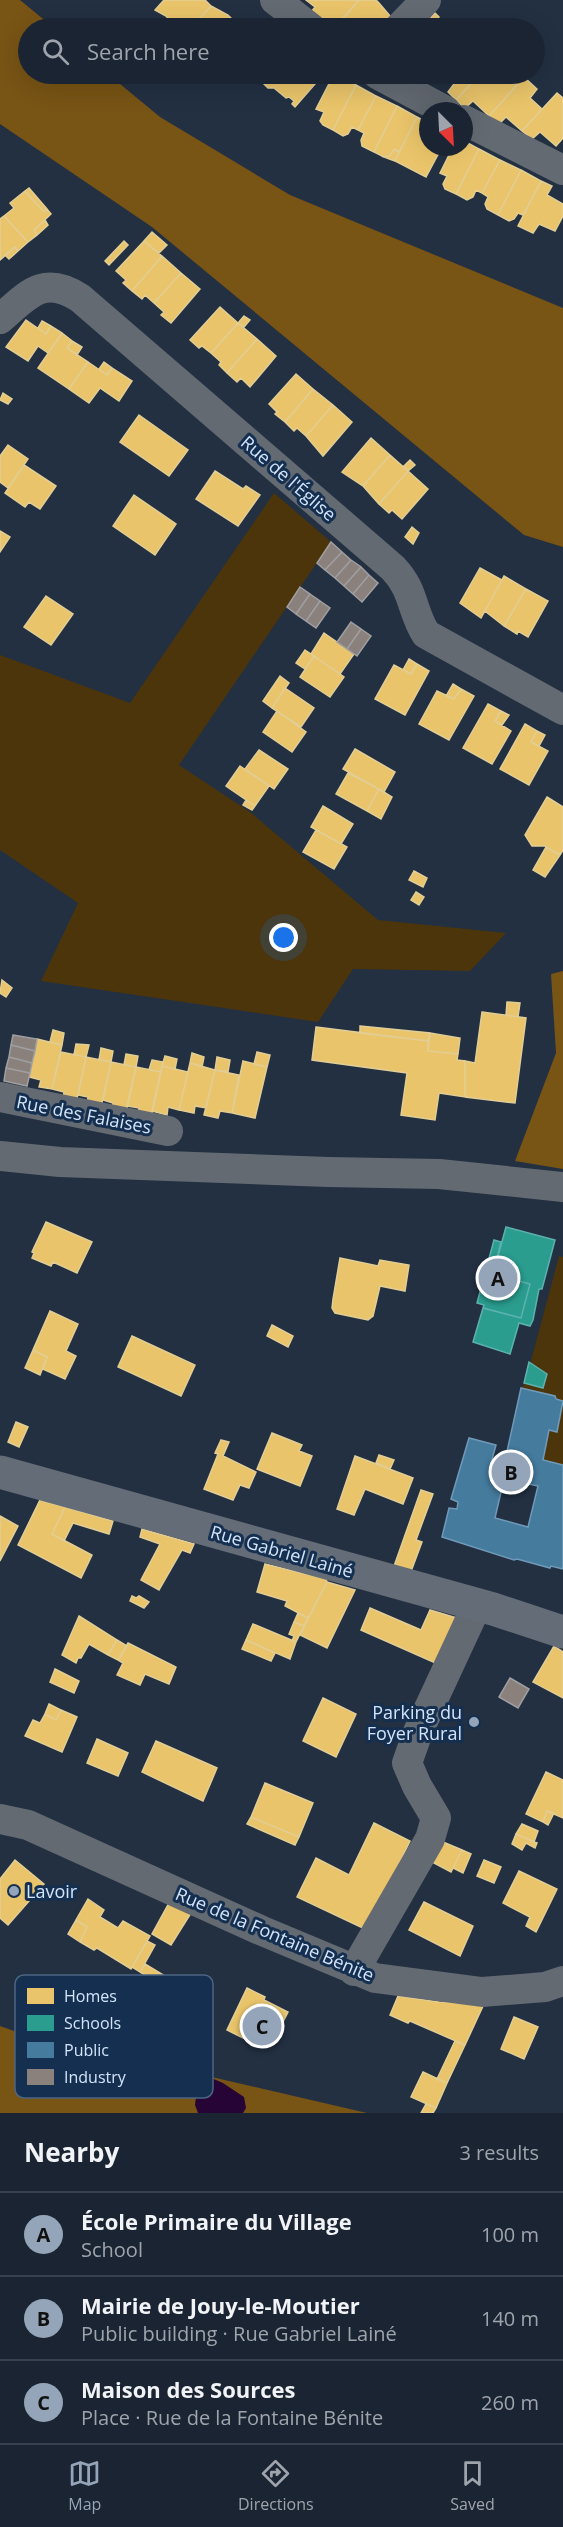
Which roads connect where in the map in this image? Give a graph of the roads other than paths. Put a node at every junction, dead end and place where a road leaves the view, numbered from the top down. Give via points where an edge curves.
1 (275, 0) edge
2 (426, 0) edge
3 (298, 18) edge
4 (409, 18) edge
5 (396, 84) edge
6 (429, 102) edge
7 (473, 125) edge
8 (563, 170) edge
9 (0, 319) edge
10 (563, 710) edge
11 (0, 1097) edge
12 (168, 1131) dead end
13 (0, 1156) edge
14 (563, 1187) edge
15 (0, 1472) edge
16 (477, 1605) junction
17 (563, 1632) edge
18 (0, 1820) edge
19 (354, 1971) junction
20 (563, 1981) edge

1 - 3 street
2 - 4 street
5 - 6 street
7 - 8 street
9 - 10 street, Rue de l'Église via 39,289 59,287 80,298 393,568 408,587 426,634
11 - 12 street, Rue des Falaises
13 - 14 street via 60,1162 439,1174
15 - 16 street, Rue Gabriel Lainé
16 - 17 street, Rue Gabriel Lainé
16 - 19 street via 407,1763 436,1818 430,1839
18 - 19 street, Rue de la Fontaine Bénite via 28,1825
19 - 20 street, Rue de la Fontaine Bénite via 375,1978 482,1992 545,1987

